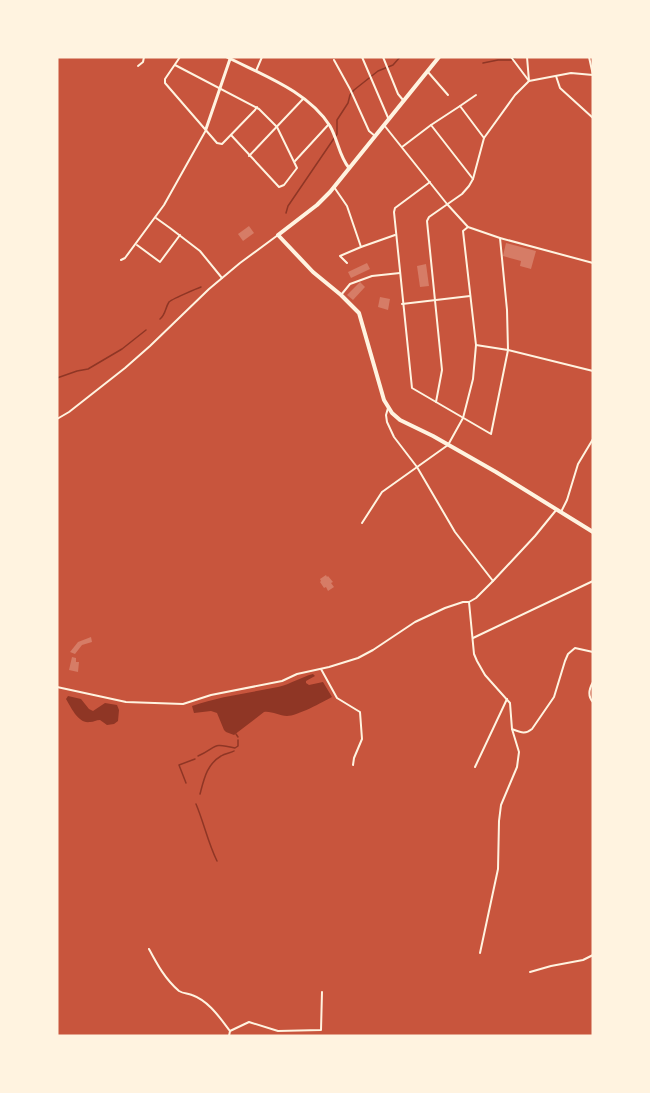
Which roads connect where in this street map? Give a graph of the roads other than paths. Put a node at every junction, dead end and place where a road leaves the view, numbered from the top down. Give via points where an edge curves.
1 (180, 57) edge
2 (262, 57) edge
3 (362, 57) edge
4 (383, 57) edge
5 (440, 57) edge
6 (511, 57) edge
7 (527, 57) edge
8 (589, 57) edge
9 (143, 58) edge
10 (229, 58) edge
11 (334, 60) dead end
12 (175, 65) junction
13 (138, 66) dead end
14 (428, 71) junction
15 (256, 72) junction
16 (556, 76) junction
17 (593, 76) edge
18 (529, 81) junction
19 (220, 88) junction
20 (448, 95) dead end
21 (476, 95) dead end
22 (303, 99) junction
23 (404, 101) junction
24 (460, 106) junction
25 (257, 107) junction
26 (593, 118) edge
27 (388, 120) junction
28 (328, 124) junction
29 (384, 125) junction
30 (431, 125) junction
31 (277, 127) junction
32 (206, 129) junction
33 (231, 135) junction
34 (375, 137) junction
35 (484, 138) junction
36 (402, 147) junction
37 (249, 156) junction
38 (295, 161) junction
39 (349, 169) junction
40 (473, 179) junction
41 (430, 182) junction
42 (334, 187) junction
43 (447, 204) junction
44 (156, 218) junction
45 (468, 226) junction
46 (180, 235) junction
47 (278, 235) junction
48 (396, 235) junction
49 (500, 238) junction
50 (136, 244) junction
51 (362, 247) junction
52 (121, 260) dead end
53 (346, 263) dead end
54 (593, 263) edge
55 (400, 273) junction
56 (222, 278) junction
57 (341, 295) junction
58 (470, 296) junction
59 (435, 301) junction
60 (402, 304) junction
61 (476, 345) junction
62 (508, 350) junction
63 (593, 371) edge
64 (436, 402) junction
65 (388, 408) junction
66 (464, 418) junction
67 (57, 419) edge
68 (593, 439) edge
69 (448, 445) junction
70 (417, 467) junction
71 (559, 510) junction
72 (362, 524) dead end
73 (593, 532) edge
74 (493, 581) junction
75 (593, 581) edge
76 (469, 602) junction
77 (473, 638) junction
78 (593, 652) edge
79 (321, 669) junction
80 (593, 682) edge
81 (57, 687) edge
82 (507, 699) junction
83 (593, 702) edge
84 (512, 729) junction
85 (353, 765) dead end
86 (475, 767) dead end
87 (149, 949) dead end
88 (480, 952) dead end
89 (593, 955) edge
90 (530, 972) dead end
91 (322, 992) dead end
92 (230, 1031) junction
93 (229, 1036) edge

1 - 12 street
2 - 15 street
3 - 27 street
4 - 23 street
5 - 14 main road
6 - 18 street
7 - 18 street
8 - 17 street
9 - 13 street
10 - 15 street
10 - 19 street
11 - 34 street
12 - 19 street
12 - 32 street via 165,82
14 - 20 street
14 - 23 main road
15 - 22 street
16 - 17 street
16 - 18 street
16 - 26 street via 560,88
18 - 35 street
19 - 25 street
19 - 32 street
21 - 24 street
22 - 28 street
22 - 31 street
23 - 27 main road
24 - 30 street
24 - 35 street
25 - 31 street
25 - 33 street
27 - 29 main road
28 - 38 street
28 - 39 street
29 - 34 main road
29 - 36 street
30 - 36 street
30 - 40 street
31 - 37 street
31 - 38 street
32 - 33 street via 219,144
32 - 44 street
33 - 37 street
34 - 39 main road
35 - 40 street
36 - 41 street
37 - 38 street via 279,187 296,170
39 - 42 main road
40 - 43 street via 466,190
41 - 43 street
41 - 48 street via 395,207
42 - 47 main road
42 - 51 street via 347,206
43 - 45 street
43 - 59 street via 427,221
44 - 46 street
44 - 50 street
45 - 49 street
45 - 58 street via 463,231
46 - 50 street via 160,262
46 - 56 street via 200,251
47 - 56 street
47 - 57 main road
48 - 51 street
48 - 55 street
49 - 54 street
49 - 62 street
50 - 52 street
51 - 53 street via 340,256
55 - 57 street via 372,276 350,284
55 - 60 street
56 - 67 street via 138,358
57 - 65 main road via 358,314
58 - 59 street
58 - 61 street
59 - 60 street
59 - 64 street via 442,370
60 - 64 street via 412,388
61 - 62 street
61 - 66 street
62 - 63 street
62 - 66 street via 491,435
64 - 66 street
65 - 69 main road via 400,420
65 - 70 street via 390,431
66 - 69 street
68 - 71 street
69 - 70 street
69 - 71 main road
70 - 72 street via 382,492
70 - 74 street via 451,525
71 - 73 main road
71 - 74 street
74 - 76 street
75 - 77 street
76 - 77 street
76 - 79 street via 456,603 415,622 366,655
77 - 82 street via 477,661
78 - 84 street via 574,648 568,654 554,697 532,729 523,733
79 - 81 street via 183,704 126,702
79 - 85 street via 337,698 360,712 362,739
80 - 83 street via 588,694
82 - 84 street
82 - 86 street
84 - 88 street via 519,758 501,805 498,869
87 - 92 street via 163,975 180,992 211,1008
89 - 90 street
91 - 92 street via 321,1030 278,1031 249,1022
92 - 93 street

